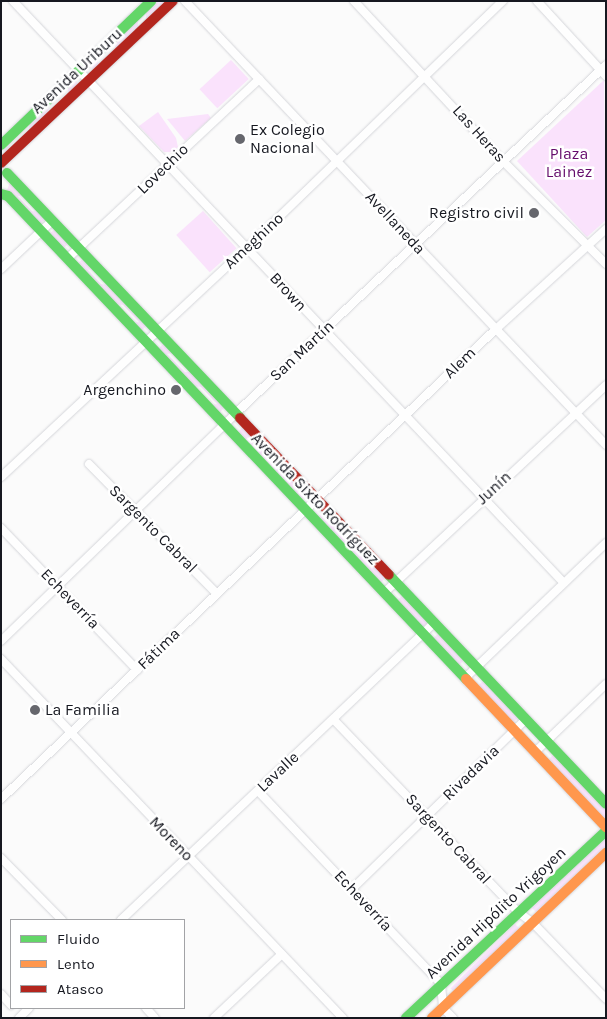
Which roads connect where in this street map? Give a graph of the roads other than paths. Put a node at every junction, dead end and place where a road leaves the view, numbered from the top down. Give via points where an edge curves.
1 (13, 1) edge
2 (151, 1) edge
3 (173, 1) edge
4 (185, 1) edge
5 (354, 1) edge
6 (503, 1) edge
7 (537, 1) edge
8 (78, 70) junction
9 (604, 70) edge
10 (426, 75) junction
11 (259, 79) junction
12 (89, 80) junction
13 (1, 145) edge
14 (502, 160) junction
15 (337, 162) junction
16 (1, 163) edge
17 (166, 165) junction
18 (7, 173) junction
19 (1, 192) edge
20 (52, 221) junction
21 (606, 229) edge
22 (41, 231) junction
23 (415, 244) junction
24 (588, 246) junction
25 (246, 248) junction
26 (79, 249) junction
27 (68, 258) junction
28 (606, 264) edge
29 (1, 269) edge
30 (496, 329) junction
31 (324, 330) junction
32 (157, 331) junction
33 (146, 341) junction
34 (606, 385) edge
35 (235, 414) junction
36 (575, 414) junction
37 (404, 416) junction
38 (224, 425) junction
39 (606, 445) edge
40 (89, 464) dead end
41 (1, 477) edge
42 (483, 498) junction
43 (317, 499) junction
44 (305, 510) junction
45 (137, 511) junction
46 (1, 528) edge
47 (606, 544) edge
48 (395, 582) junction
49 (564, 583) junction
50 (58, 586) junction
51 (384, 593) junction
52 (217, 594) junction
53 (434, 623) junction
54 (423, 635) junction
55 (1, 641) edge
56 (1, 659) edge
57 (476, 668) junction
58 (137, 670) junction
59 (465, 678) junction
60 (606, 684) edge
61 (334, 720) junction
62 (525, 720) junction
63 (515, 731) junction
64 (71, 733) junction
65 (546, 741) junction
66 (535, 752) junction
67 (258, 791) junction
68 (1, 798) edge
69 (606, 804) edge
70 (427, 815) junction
71 (606, 827) edge
72 (606, 831) edge
73 (606, 853) edge
74 (189, 857) junction
75 (1, 858) edge
76 (352, 889) junction
77 (518, 912) junction
78 (61, 919) edge
79 (122, 919) edge
80 (532, 922) junction
81 (282, 954) junction
82 (441, 984) junction
83 (1, 994) edge
84 (606, 999) edge
85 (10, 1004) edge
86 (443, 1008) junction
87 (214, 1018) edge
88 (343, 1018) edge
89 (406, 1018) edge
90 (432, 1018) edge
91 (452, 1018) edge

1 - 8 street, Brown
2 - 8 main road, Avenida Uriburu
3 - 12 main road, Avenida Uriburu
4 - 11 street, Avellaneda
5 - 10 street, Las Heras
6 - 10 street, Ameghino
7 - 9 street
8 - 12 street, Brown
8 - 13 main road, Avenida Uriburu
9 - 14 street, San Martín
10 - 14 street, Las Heras
10 - 15 street, Ameghino
11 - 15 street, Avellaneda
11 - 17 street, Lovechio
12 - 16 main road, Avenida Uriburu
12 - 17 street, Brown
14 - 23 street, San Martín
14 - 24 street, Las Heras
15 - 23 street, Avellaneda
15 - 25 street, Ameghino
16 - 18 main road, Avenida Sixto Rodríguez
17 - 25 street, Brown
17 - 26 street, Lovechio
18 - 19 main road via 7,184
18 - 20 main road, Avenida Sixto Rodríguez
19 - 22 main road, Avenida Sixto Rodríguez
20 - 22 street
20 - 26 main road, Avenida Sixto Rodríguez
21 - 24 street, Alem
22 - 27 main road, Avenida Sixto Rodríguez
22 - 29 street
23 - 30 street, Avellaneda
23 - 31 street, San Martín
24 - 28 street, Las Heras
24 - 30 street, Alem
25 - 31 street, Brown
25 - 32 street, Ameghino
26 - 27 street, Lovechio
26 - 32 main road, Avenida Sixto Rodríguez
27 - 33 main road, Avenida Sixto Rodríguez
30 - 36 street, Avellaneda
30 - 37 street, Alem
31 - 35 street, San Martín
31 - 37 street, Brown
32 - 33 street, Ameghino
32 - 35 main road, Avenida Sixto Rodríguez
33 - 38 main road, Avenida Sixto Rodríguez
33 - 41 street, Ameghino
34 - 36 street, Junín
35 - 38 street, San Martín
35 - 43 main road, Avenida Sixto Rodríguez
36 - 39 street, Avellaneda
36 - 42 street, Junín
37 - 42 street, Brown
37 - 43 street, Alem
38 - 44 main road, Avenida Sixto Rodríguez
38 - 45 street, San Martín
40 - 45 street, Sargento Cabral
42 - 48 street, Junín
42 - 49 street, Brown
43 - 44 street, Fátima
43 - 48 main road, Avenida Sixto Rodríguez
44 - 51 main road, Avenida Sixto Rodríguez
44 - 52 street, Fátima
45 - 50 street, San Martín
45 - 52 street, Sargento Cabral
46 - 50 street, Echeverría
47 - 49 street
48 - 51 street, Junín
48 - 53 main road, Avenida Sixto Rodríguez
49 - 57 street
50 - 55 street, San Martín
50 - 58 street, Echeverría
51 - 54 main road, Avenida Sixto Rodríguez
52 - 58 street, Fátima
53 - 54 street, Lavalle
53 - 57 main road, Avenida Sixto Rodríguez
54 - 59 main road, Avenida Sixto Rodríguez
54 - 61 street, Lavalle
56 - 64 street, Moreno
57 - 59 street
57 - 62 main road, Avenida Sixto Rodríguez
58 - 64 street, Fátima
59 - 63 main road, Avenida Sixto Rodríguez
60 - 65 street
61 - 67 street, Lavalle
61 - 70 street, Sargento Cabral
62 - 63 street, Rivadavia
62 - 65 main road, Avenida Sixto Rodríguez
63 - 66 main road, Avenida Sixto Rodríguez
63 - 70 street, Rivadavia
64 - 68 street, Fátima
64 - 74 street, Moreno
65 - 66 street
65 - 69 main road, Avenida Sixto Rodríguez
66 - 71 main road, Avenida Sixto Rodríguez
67 - 74 street, Lavalle
67 - 76 street, Echeverría
70 - 76 street, Rivadavia
70 - 77 street, Sargento Cabral
72 - 77 main road, Avenida Hipólito Yrigoyen
73 - 80 main road, Avenida Hipólito Yrigoyen
74 - 79 street, Lavalle
74 - 81 street, Moreno
75 - 78 street
76 - 82 street, Echeverría
77 - 80 street, Sargento Cabral
77 - 82 main road, Avenida Hipólito Yrigoyen
80 - 84 street, Sargento Cabral
80 - 86 main road, Avenida Hipólito Yrigoyen
81 - 87 street
81 - 88 street, Moreno
82 - 86 street
82 - 89 main road, Avenida Hipólito Yrigoyen
83 - 85 street
86 - 90 main road, Avenida Hipólito Yrigoyen
86 - 91 street

